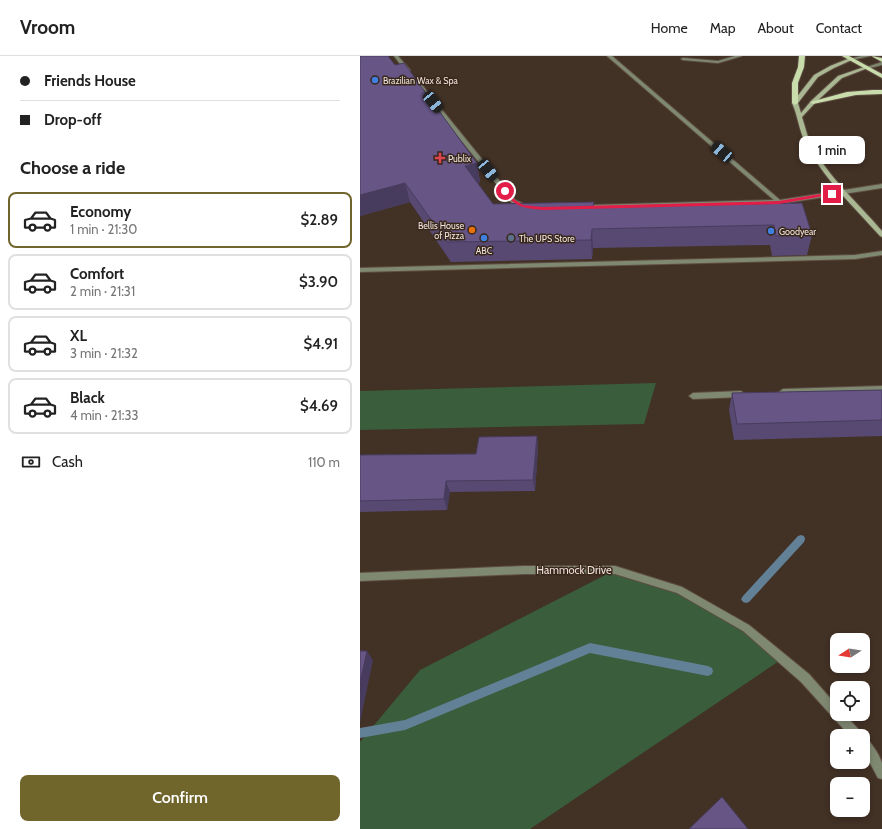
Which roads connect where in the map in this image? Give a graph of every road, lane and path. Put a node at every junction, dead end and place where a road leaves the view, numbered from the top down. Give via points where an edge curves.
1 (396, 56) edge
2 (609, 56) edge
3 (692, 56) edge
4 (704, 56) edge
5 (740, 56) edge
6 (802, 56) edge
7 (845, 56) edge
8 (868, 56) edge
9 (874, 56) edge
10 (683, 57) edge
11 (852, 60) junction
12 (882, 62) edge
13 (866, 68) junction
14 (882, 76) edge
15 (412, 77) edge
16 (417, 82) edge
17 (882, 92) edge
18 (813, 102) junction
19 (796, 103) junction
20 (801, 116) junction
21 (882, 186) edge
22 (844, 192) junction
23 (779, 202) junction
24 (581, 207) edge
25 (535, 208) edge
26 (882, 235) edge
27 (882, 254) edge
28 (360, 270) edge
29 (882, 389) edge
30 (772, 393) edge
31 (748, 394) edge
32 (693, 396) dead end
33 (360, 577) edge
34 (830, 706) edge
35 (843, 721) edge
36 (851, 729) edge
37 (870, 752) edge
38 (882, 774) edge

1 - 15 street
2 - 23 street
3 - 10 street
4 - 10 street
5 - 10 street via 718,62
6 - 19 main road via 795,83
7 - 11 main road
8 - 11 street
9 - 12 main road
11 - 13 main road
11 - 19 street via 816,76
12 - 13 street
13 - 14 main road
13 - 18 street via 840,77
16 - 25 street via 513,201 522,206
17 - 18 main road via 866,90
18 - 20 street
19 - 20 street
20 - 22 street via 811,149
21 - 22 street
22 - 23 street
22 - 26 street
23 - 24 street
27 - 28 street via 855,257
29 - 30 street
31 - 32 street
33 - 34 street, Hammock Drive via 523,570 616,570 679,590 746,628 805,678
35 - 36 street, Hammock Drive
37 - 38 street

